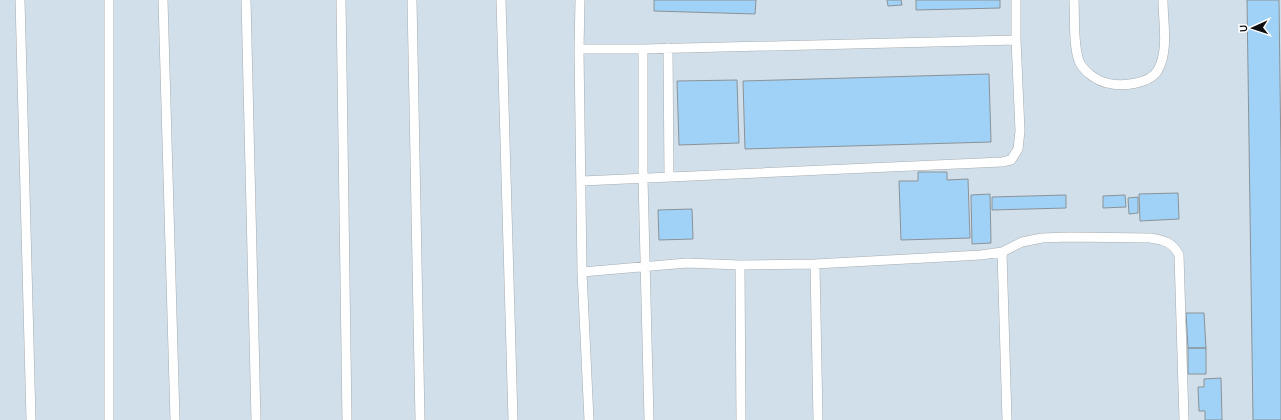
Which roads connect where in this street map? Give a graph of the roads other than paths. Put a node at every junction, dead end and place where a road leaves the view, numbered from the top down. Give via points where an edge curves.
1 (20, 0) edge
2 (110, 0) edge
3 (163, 0) edge
4 (246, 0) edge
5 (341, 0) edge
6 (412, 0) edge
7 (501, 0) edge
8 (580, 0) edge
9 (1016, 0) edge
10 (1074, 0) edge
11 (1163, 0) edge
12 (1016, 40) junction
13 (668, 48) junction
14 (579, 49) junction
15 (643, 49) junction
16 (669, 177) junction
17 (643, 178) junction
18 (582, 181) junction
19 (1002, 252) junction
20 (814, 264) junction
21 (740, 265) junction
22 (646, 266) junction
23 (582, 272) junction
24 (31, 420) edge
25 (109, 420) edge
26 (175, 420) edge
27 (256, 420) edge
28 (347, 420) edge
29 (420, 420) edge
30 (513, 420) edge
31 (588, 420) edge
32 (649, 420) edge
33 (741, 420) edge
34 (818, 420) edge
35 (1007, 420) edge
36 (1184, 420) edge

1 - 24 lane
2 - 25 lane
3 - 26 lane
4 - 27 lane
5 - 28 lane
6 - 29 lane
7 - 30 lane
8 - 14 lane
9 - 12 lane
10 - 11 lane via 1079,62 1090,75 1107,83 1132,84 1146,80 1157,71 1162,58
12 - 13 lane
12 - 16 lane via 1020,131 1018,149 1011,160
13 - 15 lane
13 - 16 lane
14 - 15 lane
14 - 18 lane
15 - 17 lane
16 - 17 lane
17 - 18 lane
17 - 22 lane
18 - 23 lane
19 - 20 lane via 981,256
19 - 35 lane
19 - 36 lane via 1022,242 1042,238 1150,238 1173,245 1180,263
20 - 21 lane
20 - 34 lane
21 - 22 lane via 687,263
21 - 33 lane
22 - 23 lane
22 - 32 lane
23 - 31 lane

